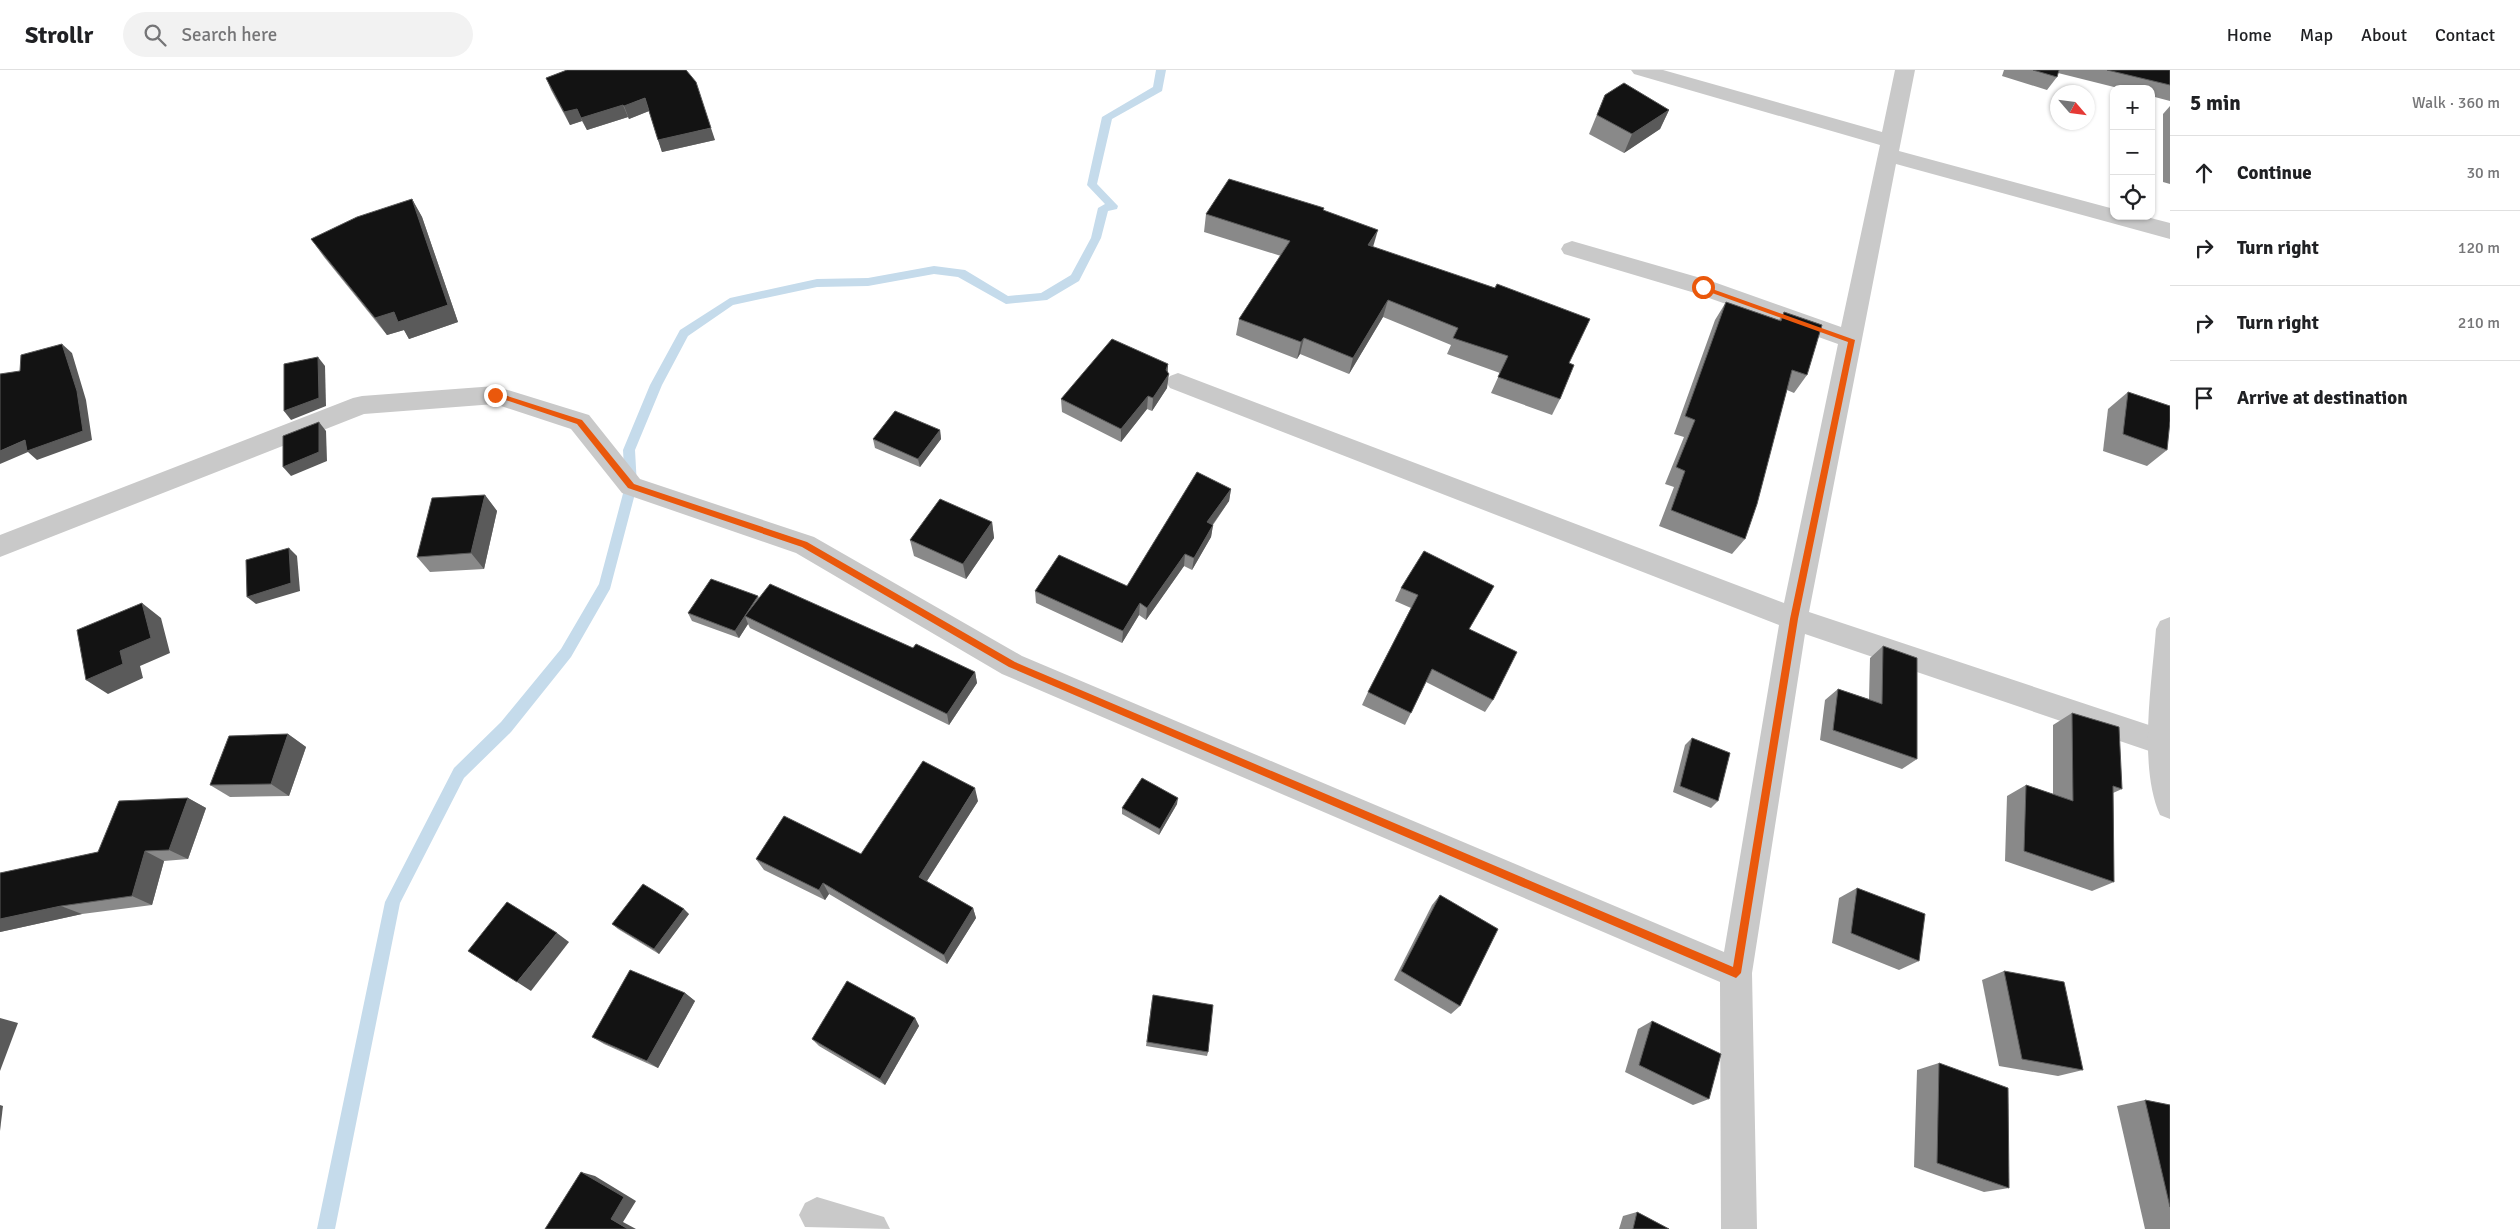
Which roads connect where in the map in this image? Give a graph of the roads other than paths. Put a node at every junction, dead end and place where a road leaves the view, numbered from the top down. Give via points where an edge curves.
1 (1641, 70) edge
2 (1905, 70) edge
3 (1889, 148) junction
4 (2110, 215) edge
5 (2129, 220) edge
6 (2170, 231) edge
7 (1572, 249) dead end
8 (1852, 340) junction
9 (1178, 382) dead end
10 (0, 546) edge
11 (1794, 619) junction
12 (2170, 629) edge
13 (2160, 742) junction
14 (2170, 805) edge
15 (1736, 973) junction
16 (817, 1216) dead end
17 (872, 1229) edge
18 (1739, 1229) edge

1 - 3 street
2 - 3 street
3 - 4 street
3 - 8 street
5 - 6 street
7 - 8 street via 1703,287
8 - 11 street
9 - 11 street
10 - 15 street via 362,404 495,395 580,422 631,486 804,544 1012,665
11 - 13 street
11 - 15 street
12 - 13 street
13 - 14 street
15 - 18 street
16 - 17 street

